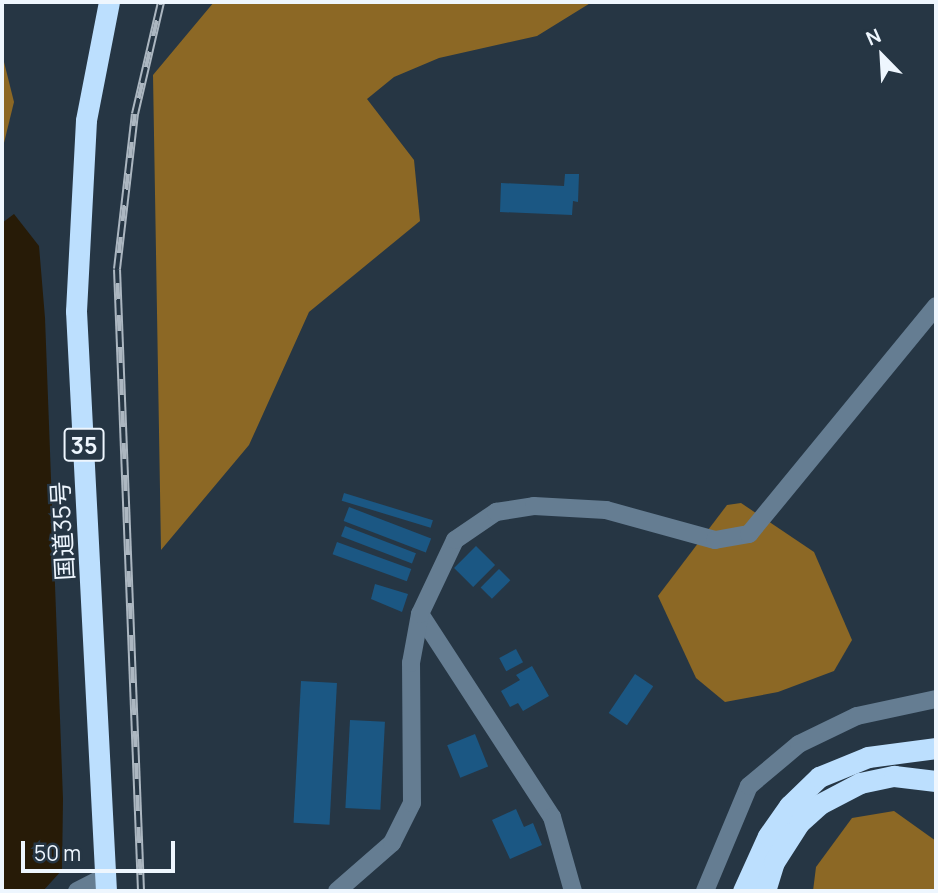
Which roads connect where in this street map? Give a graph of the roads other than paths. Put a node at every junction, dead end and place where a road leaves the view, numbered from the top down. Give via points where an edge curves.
1 (109, 2) edge
2 (936, 306) edge
3 (420, 614) junction
4 (936, 699) edge
5 (936, 748) edge
6 (936, 781) edge
7 (106, 883) edge
8 (77, 891) edge
9 (337, 891) edge
10 (573, 891) edge
11 (705, 891) edge
12 (743, 891) edge
13 (765, 891) edge

1 - 7 highway, 国道35号 / 35 via 86,120 76,311
2 - 3 street via 749,534 715,540 606,510 534,506 496,512 455,540
3 - 9 street via 411,663 412,803 392,843
3 - 10 street via 552,817
4 - 11 street via 857,716 799,744 749,786
5 - 12 highway via 868,757 820,777 789,806 768,836
6 - 13 highway via 894,776 860,783 820,804 799,823 774,862
7 - 8 street

